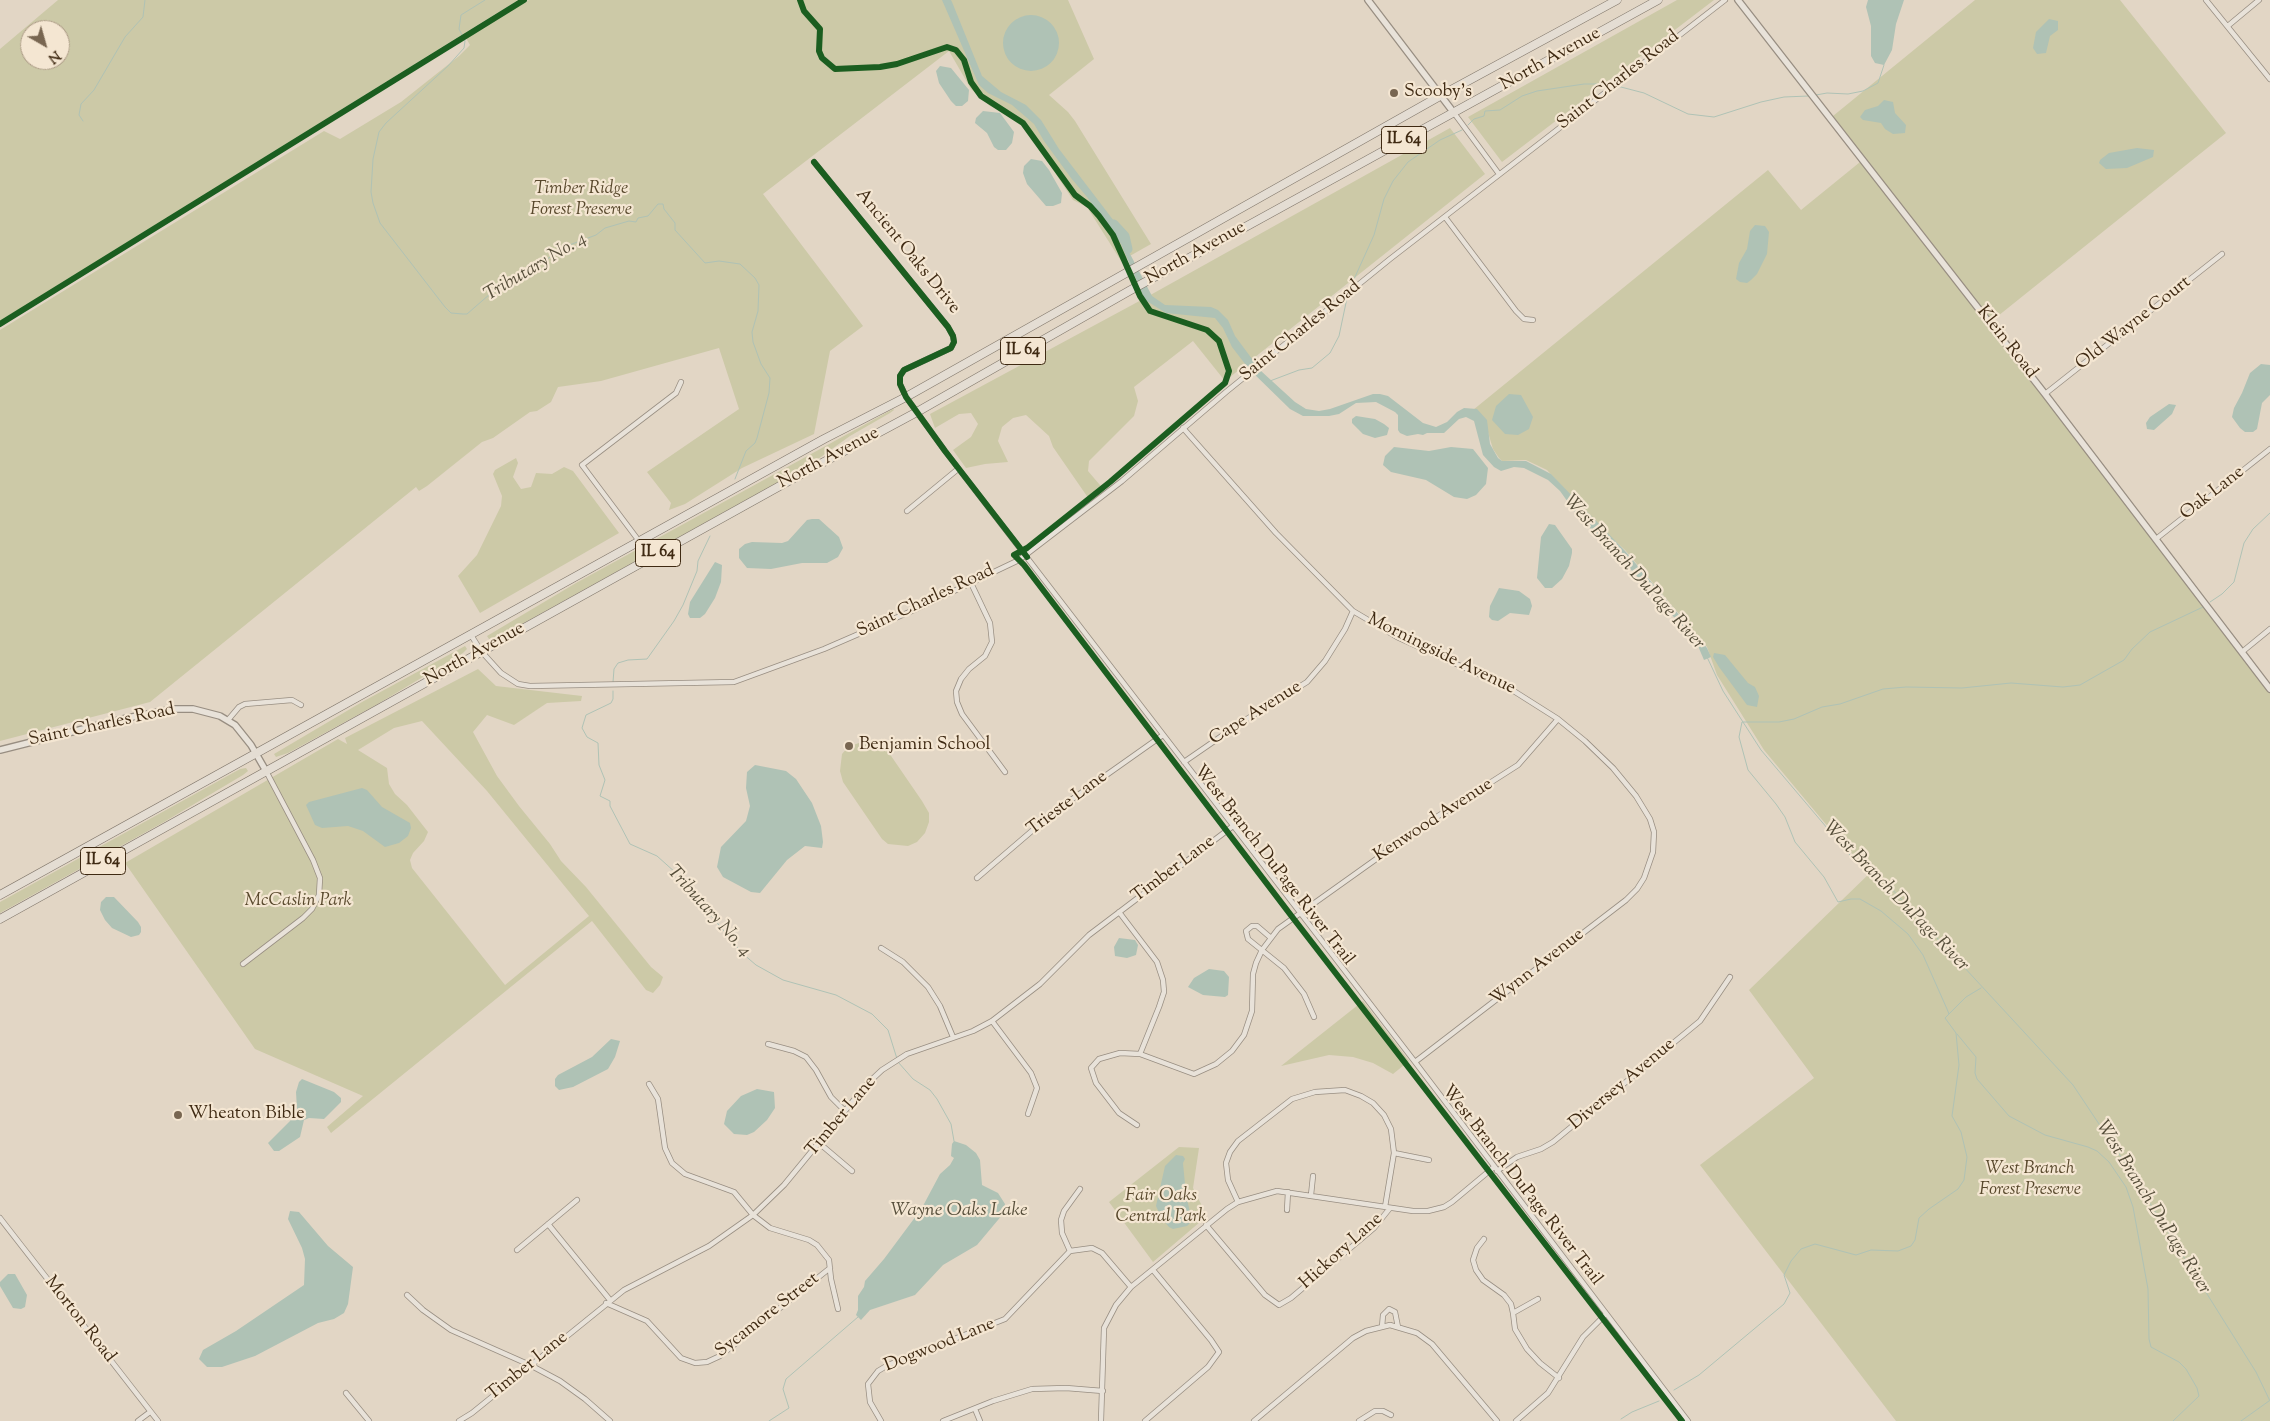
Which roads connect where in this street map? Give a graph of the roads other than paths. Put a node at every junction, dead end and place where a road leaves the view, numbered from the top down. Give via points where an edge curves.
1 (1368, 0) edge
2 (1617, 0) edge
3 (1658, 0) edge
4 (1725, 0) edge
5 (1738, 0) edge
6 (2206, 0) edge
7 (2259, 0) edge
8 (2229, 25) junction
9 (2270, 79) edge
10 (1440, 96) junction
11 (1454, 114) junction
12 (814, 162) dead end
13 (1499, 174) junction
14 (1445, 216) junction
15 (2222, 254) dead end
16 (1533, 320) dead end
17 (681, 382) dead end
18 (2045, 394) junction
19 (906, 396) junction
20 (917, 412) junction
21 (1183, 428) junction
22 (2270, 449) edge
23 (958, 469) junction
24 (907, 511) dead end
25 (2156, 539) junction
26 (639, 541) junction
27 (1026, 556) junction
28 (970, 582) junction
29 (1353, 611) junction
30 (2270, 629) edge
31 (471, 635) junction
32 (481, 651) junction
33 (2242, 652) junction
34 (2270, 689) edge
35 (301, 705) dead end
36 (1558, 719) junction
37 (228, 720) junction
38 (1163, 735) junction
39 (0, 750) edge
40 (257, 754) junction
41 (1184, 762) junction
42 (266, 771) junction
43 (1005, 772) dead end
44 (1233, 826) junction
45 (1650, 865) joint
46 (977, 878) dead end
47 (0, 895) edge
48 (1119, 912) junction
49 (1300, 913) junction
50 (0, 919) edge
51 (1271, 938) junction
52 (882, 948) dead end
53 (1262, 950) junction
54 (243, 964) dead end
55 (1730, 977) dead end
56 (1314, 1017) dead end
57 (992, 1021) junction
58 (953, 1037) junction
59 (768, 1044) dead end
60 (1140, 1054) junction
61 (1415, 1062) junction
62 (650, 1084) dead end
63 (845, 1111) junction
64 (1028, 1114) dead end
65 (1137, 1125) dead end
66 (819, 1143) junction
67 (1394, 1153) junction
68 (1430, 1160) dead end
69 (1496, 1169) junction
70 (852, 1172) dead end
71 (1313, 1176) dead end
72 (1080, 1189) dead end
73 (1288, 1192) junction
74 (1311, 1196) junction
75 (577, 1200) dead end
76 (1238, 1202) junction
77 (1387, 1208) junction
78 (1287, 1210) dead end
79 (753, 1215) junction
80 (0, 1218) edge
81 (548, 1224) junction
82 (1206, 1225) junction
83 (1484, 1240) dead end
84 (518, 1250) dead end
85 (1070, 1251) junction
86 (830, 1268) junction
87 (1152, 1270) junction
88 (1131, 1287) junction
89 (407, 1295) dead end
90 (1538, 1300) dead end
91 (608, 1301) junction
92 (838, 1309) dead end
93 (1513, 1313) junction
94 (1606, 1314) junction
95 (1382, 1327) junction
96 (1398, 1327) junction
97 (530, 1365) junction
98 (1559, 1378) junction
99 (861, 1383) dead end
100 (868, 1384) junction
101 (1103, 1391) junction
102 (346, 1393) dead end
103 (976, 1408) junction
104 (150, 1412) junction
105 (1391, 1415) dead end
106 (138, 1421) edge
107 (158, 1421) edge
108 (369, 1421) edge
109 (459, 1421) edge
110 (610, 1421) edge
111 (881, 1421) edge
112 (943, 1421) edge
113 (980, 1421) edge
114 (1101, 1421) edge
115 (1145, 1421) edge
116 (1254, 1421) edge
117 (1359, 1421) edge
118 (1497, 1421) edge
119 (1516, 1421) edge
120 (1688, 1421) edge

1 - 10 street
2 - 10 main road, North Avenue / IL 64
3 - 11 main road, North Avenue / IL 64
4 - 13 street, Saint Charles Road
5 - 18 street, Klein Road
6 - 8 street
7 - 8 street
8 - 9 street
10 - 11 street
10 - 19 main road, North Avenue / IL 64
11 - 13 street
11 - 20 main road, North Avenue / IL 64 via 1129,291
12 - 19 street, Ancient Oaks Drive via 953,336 952,348 904,370 900,384
13 - 14 street, Saint Charles Road
14 - 16 street via 1516,311
14 - 21 street, Saint Charles Road
15 - 18 street, Old Wayne Court
17 - 26 street via 676,393 582,465
18 - 25 street, Klein Road
19 - 20 street
19 - 26 main road, North Avenue / IL 64
20 - 23 street
20 - 32 main road, North Avenue / IL 64
21 - 27 street, Saint Charles Road via 1122,481
21 - 29 street, Morningside Avenue via 1276,533
22 - 25 street, Oak Lane
23 - 24 street
23 - 27 street
25 - 33 street, Klein Road
26 - 31 main road, North Avenue / IL 64
27 - 28 street, Saint Charles Road
27 - 38 street
28 - 32 street, Saint Charles Road via 824,649 734,682 530,686 509,680
28 - 43 street via 990,623 992,642 985,656 961,679 956,691 957,702 962,714
29 - 36 street, Morningside Avenue via 1397,637 1509,688
29 - 41 street, Cape Avenue via 1325,661 1307,682
30 - 33 street
31 - 32 street, Saint Charles Road
31 - 40 main road, North Avenue / IL 64
32 - 42 main road, North Avenue / IL 64
33 - 34 street, Klein Road
35 - 37 street via 292,700 245,704
36 - 45 street, Morningside Avenue via 1607,763 1636,796 1654,832
36 - 49 street, Kenwood Avenue via 1518,765 1424,825
37 - 39 street, Saint Charles Road via 203,711 174,709
37 - 40 street, Saint Charles Road
38 - 41 street
38 - 46 street, Trieste Lane via 1054,812
40 - 42 street, Saint Charles Road
40 - 47 main road, North Avenue / IL 64
41 - 44 street
42 - 50 main road, North Avenue / IL 64
42 - 54 street, Saint Charles Road via 313,860 320,878 319,895 303,918
44 - 48 street, Timber Lane
44 - 49 street
45 - 61 street, Wynn Avenue via 1626,900
48 - 57 street, Timber Lane via 1084,940 1040,984
48 - 60 street via 1157,962 1163,980 1164,992
49 - 51 street, Kenwood Avenue
49 - 61 street
51 - 53 street, Kenwood Avenue
51 - 53 street via 1257,926 1248,928 1248,939
52 - 58 street via 904,962 928,987
53 - 56 street via 1289,974 1306,998
53 - 60 street, Kenwood Avenue via 1253,974 1252,1011 1248,1025 1239,1043 1227,1055 1210,1068 1194,1074
55 - 69 street, Diversey Avenue via 1700,1020 1554,1142
57 - 58 street, Timber Lane
57 - 64 street via 1027,1067 1037,1088
58 - 63 street, Timber Lane via 896,1061 871,1080
59 - 63 street via 806,1057 831,1097
60 - 65 street via 1105,1056 1091,1068 1096,1083 1116,1109
61 - 69 street
62 - 79 street via 658,1099 665,1148 672,1163 685,1174 734,1192
63 - 66 street, Timber Lane
66 - 70 street
66 - 79 street, Timber Lane via 784,1185
67 - 68 street
67 - 76 street, Hickory Lane via 1389,1124 1369,1100 1344,1090 1302,1095 1277,1108 1232,1148 1226,1163 1227,1175
67 - 77 street, Hickory Lane
69 - 77 street, Diversey Avenue via 1444,1207 1421,1212
69 - 94 street
71 - 74 street
72 - 85 street via 1061,1220 1062,1234
73 - 74 street, Diversey Avenue
73 - 76 street, Diversey Avenue via 1277,1191
73 - 78 street
74 - 77 street, Diversey Avenue
75 - 81 street
76 - 82 street, Diversey Avenue
77 - 82 street, Hickory Lane via 1374,1228 1279,1305 1265,1295
79 - 86 street via 770,1228 818,1245 829,1260
79 - 91 street, Timber Lane via 714,1243 632,1285
80 - 104 street, Morton Road
81 - 84 street
81 - 91 street, Sycamore Street
82 - 87 street, Diversey Avenue
83 - 93 street via 1474,1253 1476,1270 1482,1280 1508,1299
85 - 88 street via 1085,1248 1105,1255
85 - 100 street, Dogwood Lane via 1004,1319 888,1365 878,1371
86 - 91 street, Sycamore Street via 720,1356 707,1362 695,1363 681,1358 647,1321
86 - 92 street
87 - 88 street, Diversey Avenue
87 - 115 street via 1219,1352 1208,1367
88 - 101 street, Diversey Avenue via 1116,1305 1104,1328
89 - 97 street via 451,1330
90 - 93 street
91 - 97 street, Timber Lane
93 - 98 street via 1515,1329 1527,1349
94 - 98 street via 1583,1337
94 - 120 street
95 - 96 street
95 - 96 street via 1383,1315 1389,1309 1395,1312
95 - 116 street via 1354,1338
96 - 118 street via 1417,1333 1432,1344
97 - 109 street, Timber Lane
97 - 110 street via 571,1388
98 - 119 street via 1548,1393
99 - 100 street
100 - 111 street, Dogwood Lane via 870,1402
101 - 103 street via 1032,1389
101 - 114 street, Diversey Avenue
102 - 108 street
103 - 112 street
103 - 113 street
104 - 106 street
104 - 107 street, Morton Road
105 - 117 street via 1374,1411

